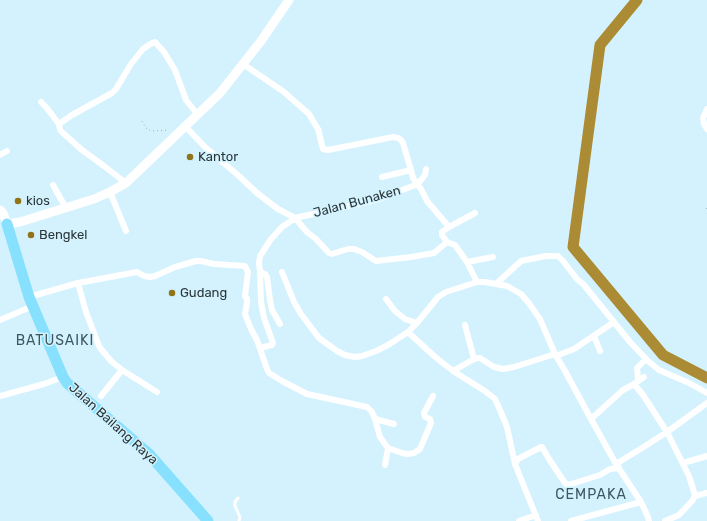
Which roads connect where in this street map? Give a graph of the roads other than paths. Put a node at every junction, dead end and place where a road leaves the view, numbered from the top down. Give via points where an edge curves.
1 (289, 0) edge
2 (243, 64) junction
3 (41, 102) dead end
4 (707, 109) edge
5 (198, 115) junction
6 (59, 124) junction
7 (182, 129) junction
8 (707, 129) edge
9 (7, 151) dead end
10 (0, 155) edge
11 (426, 169) dead end
12 (411, 170) junction
13 (382, 177) dead end
14 (126, 183) junction
15 (418, 184) junction
16 (53, 185) dead end
17 (110, 192) junction
18 (66, 208) junction
19 (0, 210) edge
20 (474, 213) dead end
21 (295, 218) junction
22 (449, 227) junction
23 (9, 228) junction
24 (126, 231) dead end
25 (448, 242) junction
26 (493, 257) dead end
27 (467, 262) junction
28 (260, 272) junction
29 (282, 272) dead end
30 (477, 282) junction
31 (78, 283) junction
32 (496, 284) junction
33 (386, 299) dead end
34 (31, 302) junction
35 (0, 320) edge
36 (614, 322) junction
37 (417, 323) junction
38 (280, 324) dead end
39 (465, 325) dead end
40 (408, 332) junction
41 (594, 336) junction
42 (260, 348) junction
43 (600, 351) dead end
44 (555, 355) junction
45 (474, 359) junction
46 (646, 359) junction
47 (122, 370) junction
48 (453, 371) junction
49 (644, 376) dead end
50 (63, 377) junction
51 (636, 383) junction
52 (157, 392) dead end
53 (707, 393) edge
54 (0, 396) edge
55 (101, 396) dead end
56 (433, 396) dead end
57 (707, 403) edge
58 (375, 419) junction
59 (590, 419) junction
60 (394, 424) dead end
61 (667, 432) junction
62 (546, 442) dead end
63 (541, 447) junction
64 (388, 448) junction
65 (707, 456) edge
66 (683, 463) junction
67 (515, 464) junction
68 (385, 465) dead end
69 (617, 466) junction
70 (707, 493) edge
71 (695, 496) junction
72 (238, 498) dead end
73 (641, 502) junction
74 (537, 518) edge
75 (208, 521) edge
76 (239, 521) edge
77 (519, 521) edge
78 (571, 521) edge
79 (649, 521) edge
80 (665, 521) edge

1 - 2 main road
2 - 5 main road
2 - 12 street via 284,92 309,114 318,129 323,149 398,138 403,143
3 - 6 street
4 - 8 street via 703,118
5 - 6 street via 186,100 175,70 164,52 152,42 132,64 112,93
5 - 7 main road
6 - 14 street via 62,133
7 - 14 main road
7 - 21 street, Jalan Bunaken via 257,193
9 - 10 street
11 - 15 street
12 - 13 street, Jalan Bunaken
12 - 15 street, Jalan Bunaken
14 - 17 main road
15 - 21 street, Jalan Bunaken via 367,202
15 - 22 street, Jalan Bunaken via 427,201
16 - 18 street
17 - 18 main road
17 - 24 street
18 - 23 main road via 20,222
19 - 23 main road
20 - 22 street
21 - 25 street, Jalan Bunaken via 329,253 354,249 376,261 434,253
21 - 28 street via 271,239 260,256
22 - 25 street via 442,233
23 - 34 highway, Jalan Bailang Raya
25 - 27 street via 455,244
26 - 27 street
27 - 30 street
28 - 38 street via 267,277 272,310
28 - 42 street via 261,302 273,343
29 - 40 street via 294,302 309,326 323,341 345,355 355,357 368,354
30 - 32 street
30 - 37 street via 441,294
31 - 34 street
31 - 42 street via 137,272 150,277 196,261 245,266 248,272 245,314
31 - 47 street via 99,346
32 - 36 street via 521,261 558,256
32 - 44 street via 512,288 528,302 540,320
33 - 37 street via 405,319
34 - 35 street
34 - 50 highway, Jalan Bailang Raya
36 - 41 street
36 - 46 street
37 - 40 street
39 - 45 street
40 - 48 street
41 - 43 street
41 - 44 street via 574,349
42 - 58 street via 267,369 275,378 307,394 367,407
44 - 45 street via 503,369 480,358
44 - 59 street
45 - 48 street
46 - 51 street via 637,368
46 - 53 street via 659,370
47 - 52 street
47 - 55 street
48 - 67 street via 495,400 507,427
49 - 51 street
50 - 54 street
50 - 75 highway, Jalan Bailang Raya via 149,454
51 - 59 street via 623,390
51 - 61 street
56 - 64 street via 424,414 431,423 420,449 407,454
57 - 61 street
58 - 60 street
58 - 64 street via 380,436
59 - 69 street
61 - 66 street
61 - 69 street
62 - 63 street
63 - 67 street via 518,459
63 - 69 street via 568,485 600,475
64 - 68 street
65 - 66 street
66 - 71 street
67 - 74 street
69 - 73 street
70 - 71 street
71 - 80 street via 679,515
72 - 76 lane via 235,506
73 - 78 street
73 - 79 street
74 - 77 street

